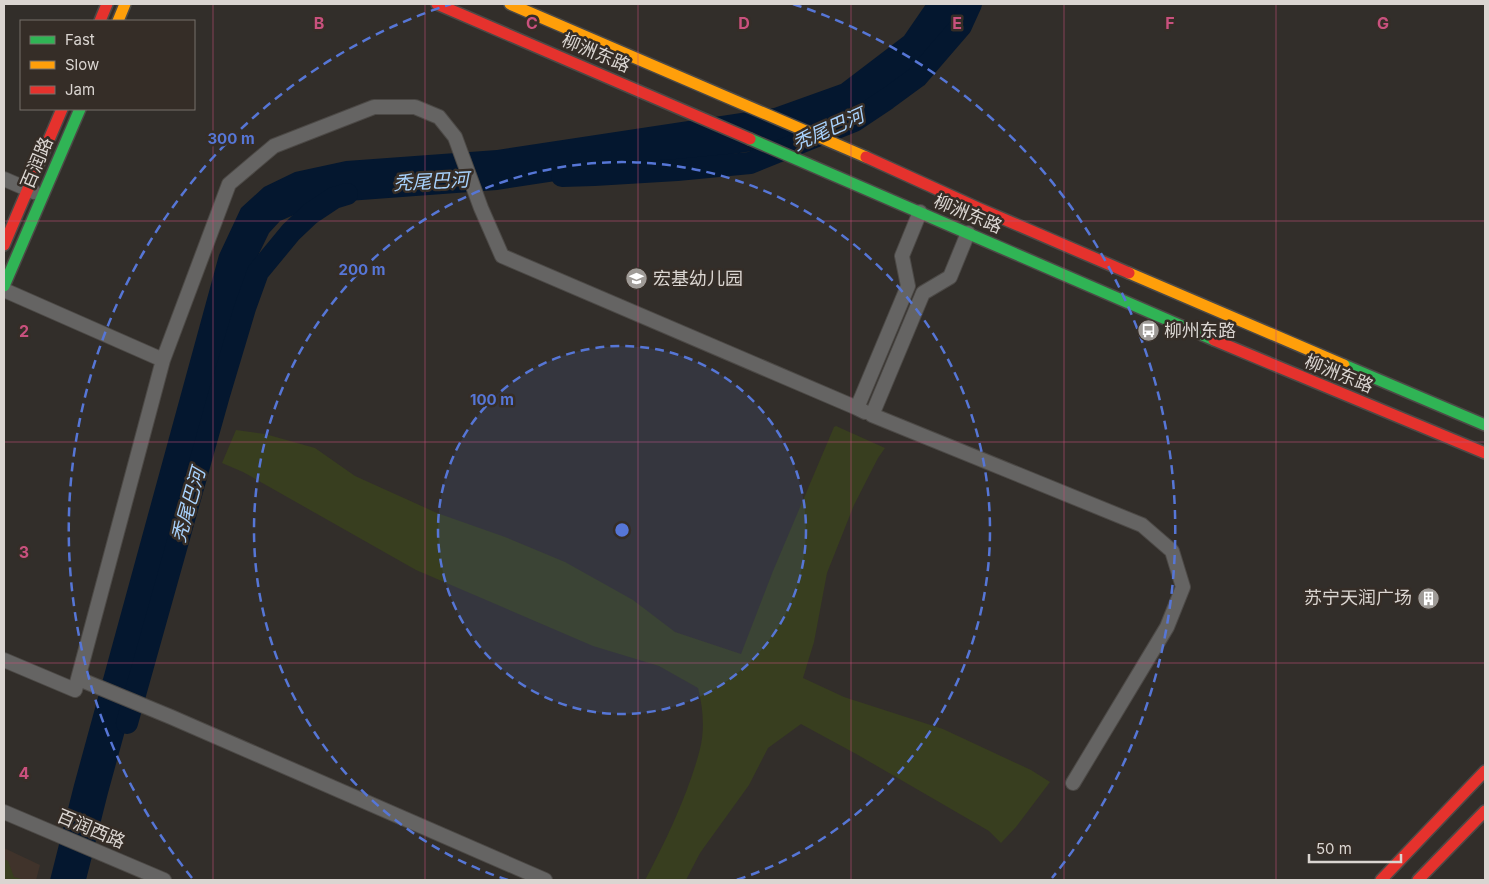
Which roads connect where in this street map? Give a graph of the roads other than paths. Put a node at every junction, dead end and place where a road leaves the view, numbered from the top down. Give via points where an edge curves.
1 (107, 4) edge
2 (125, 4) edge
3 (437, 4) edge
4 (510, 4) edge
5 (100, 20) edge
6 (118, 20) edge
7 (62, 110) edge
8 (80, 110) edge
9 (4, 179) edge
10 (28, 189) junction
11 (42, 195) junction
12 (920, 212) junction
13 (968, 233) junction
14 (4, 245) edge
15 (4, 286) edge
16 (4, 290) edge
17 (163, 360) junction
18 (857, 408) junction
19 (872, 415) junction
20 (1482, 424) edge
21 (1485, 452) edge
22 (4, 660) edge
23 (84, 681) junction
24 (1485, 771) edge
25 (1073, 783) dead end
26 (1485, 810) edge
27 (4, 812) edge
28 (164, 880) edge
29 (545, 880) edge
30 (1380, 880) edge
31 (1418, 880) edge

1 - 5 main road
2 - 6 main road
3 - 12 main road, 柳洲东路
4 - 20 main road, 柳洲东路
7 - 10 main road, 百润路
8 - 11 main road, 百润路
9 - 10 street
10 - 11 street
10 - 14 main road, 百润路
11 - 15 main road, 百润路
12 - 13 main road, 柳洲东路
12 - 18 street via 902,256 908,286
13 - 19 street via 950,277 923,293
13 - 21 main road, 柳洲东路 via 1260,360
16 - 17 street
17 - 18 street via 229,184 274,146 374,107 415,107 439,117 455,137 502,256
17 - 23 street
18 - 19 street
19 - 25 street via 1142,525 1172,551 1183,587 1167,626
22 - 23 street via 75,690
23 - 29 street
24 - 30 main road
26 - 31 main road
27 - 28 street, 百润西路

